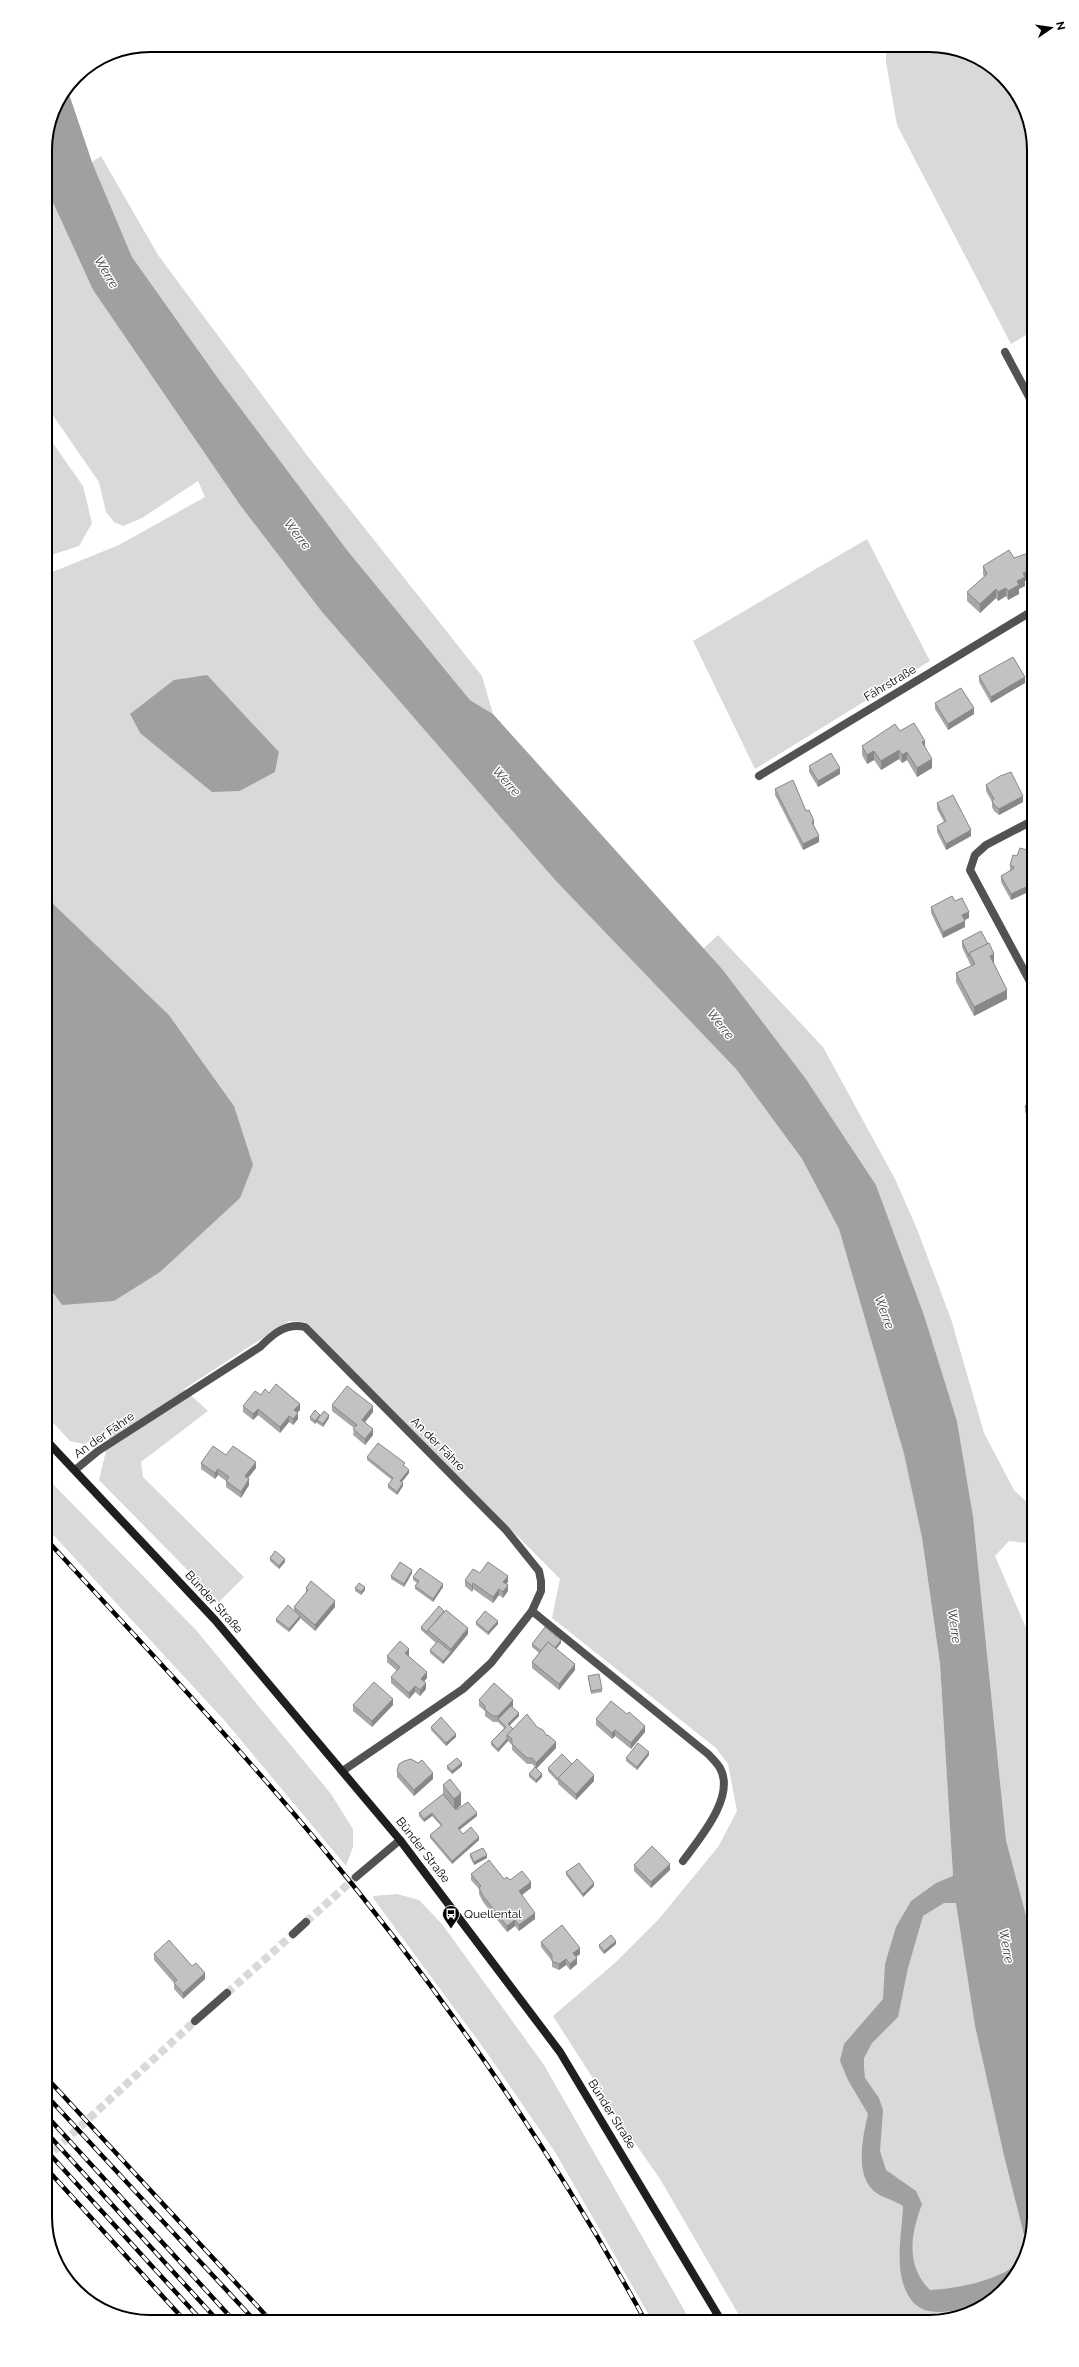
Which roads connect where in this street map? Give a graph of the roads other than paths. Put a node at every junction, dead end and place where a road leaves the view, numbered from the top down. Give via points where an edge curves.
1 (1005, 352) dead end
2 (1027, 393) edge
3 (1027, 614) edge
4 (759, 776) dead end
5 (1027, 824) edge
6 (1027, 976) edge
7 (52, 1446) edge
8 (75, 1470) junction
9 (532, 1611) junction
10 (344, 1770) junction
11 (400, 1840) junction
12 (682, 1861) dead end
13 (356, 1877) tunnel mouth
14 (306, 1922) tunnel mouth
15 (293, 1934) tunnel mouth
16 (227, 1993) tunnel mouth
17 (195, 2021) tunnel mouth
18 (718, 2315) edge

1 - 2 street
3 - 4 street, Fährstraße
5 - 6 street via 986,845 975,855 970,870
7 - 8 main road, Bünder Straße
8 - 9 street, An der Fähre via 98,1451 260,1347 271,1335 285,1328 298,1325 305,1327 506,1530 539,1571 541,1591
8 - 10 main road, Bünder Straße via 214,1620
9 - 10 street, An der Fähre via 491,1663 463,1689
9 - 12 street via 708,1754 720,1769 723,1791 719,1804 709,1826
10 - 11 main road, Bünder Straße
11 - 13 street
11 - 18 main road, Bünder Straße via 560,2052
14 - 15 street
16 - 17 street

